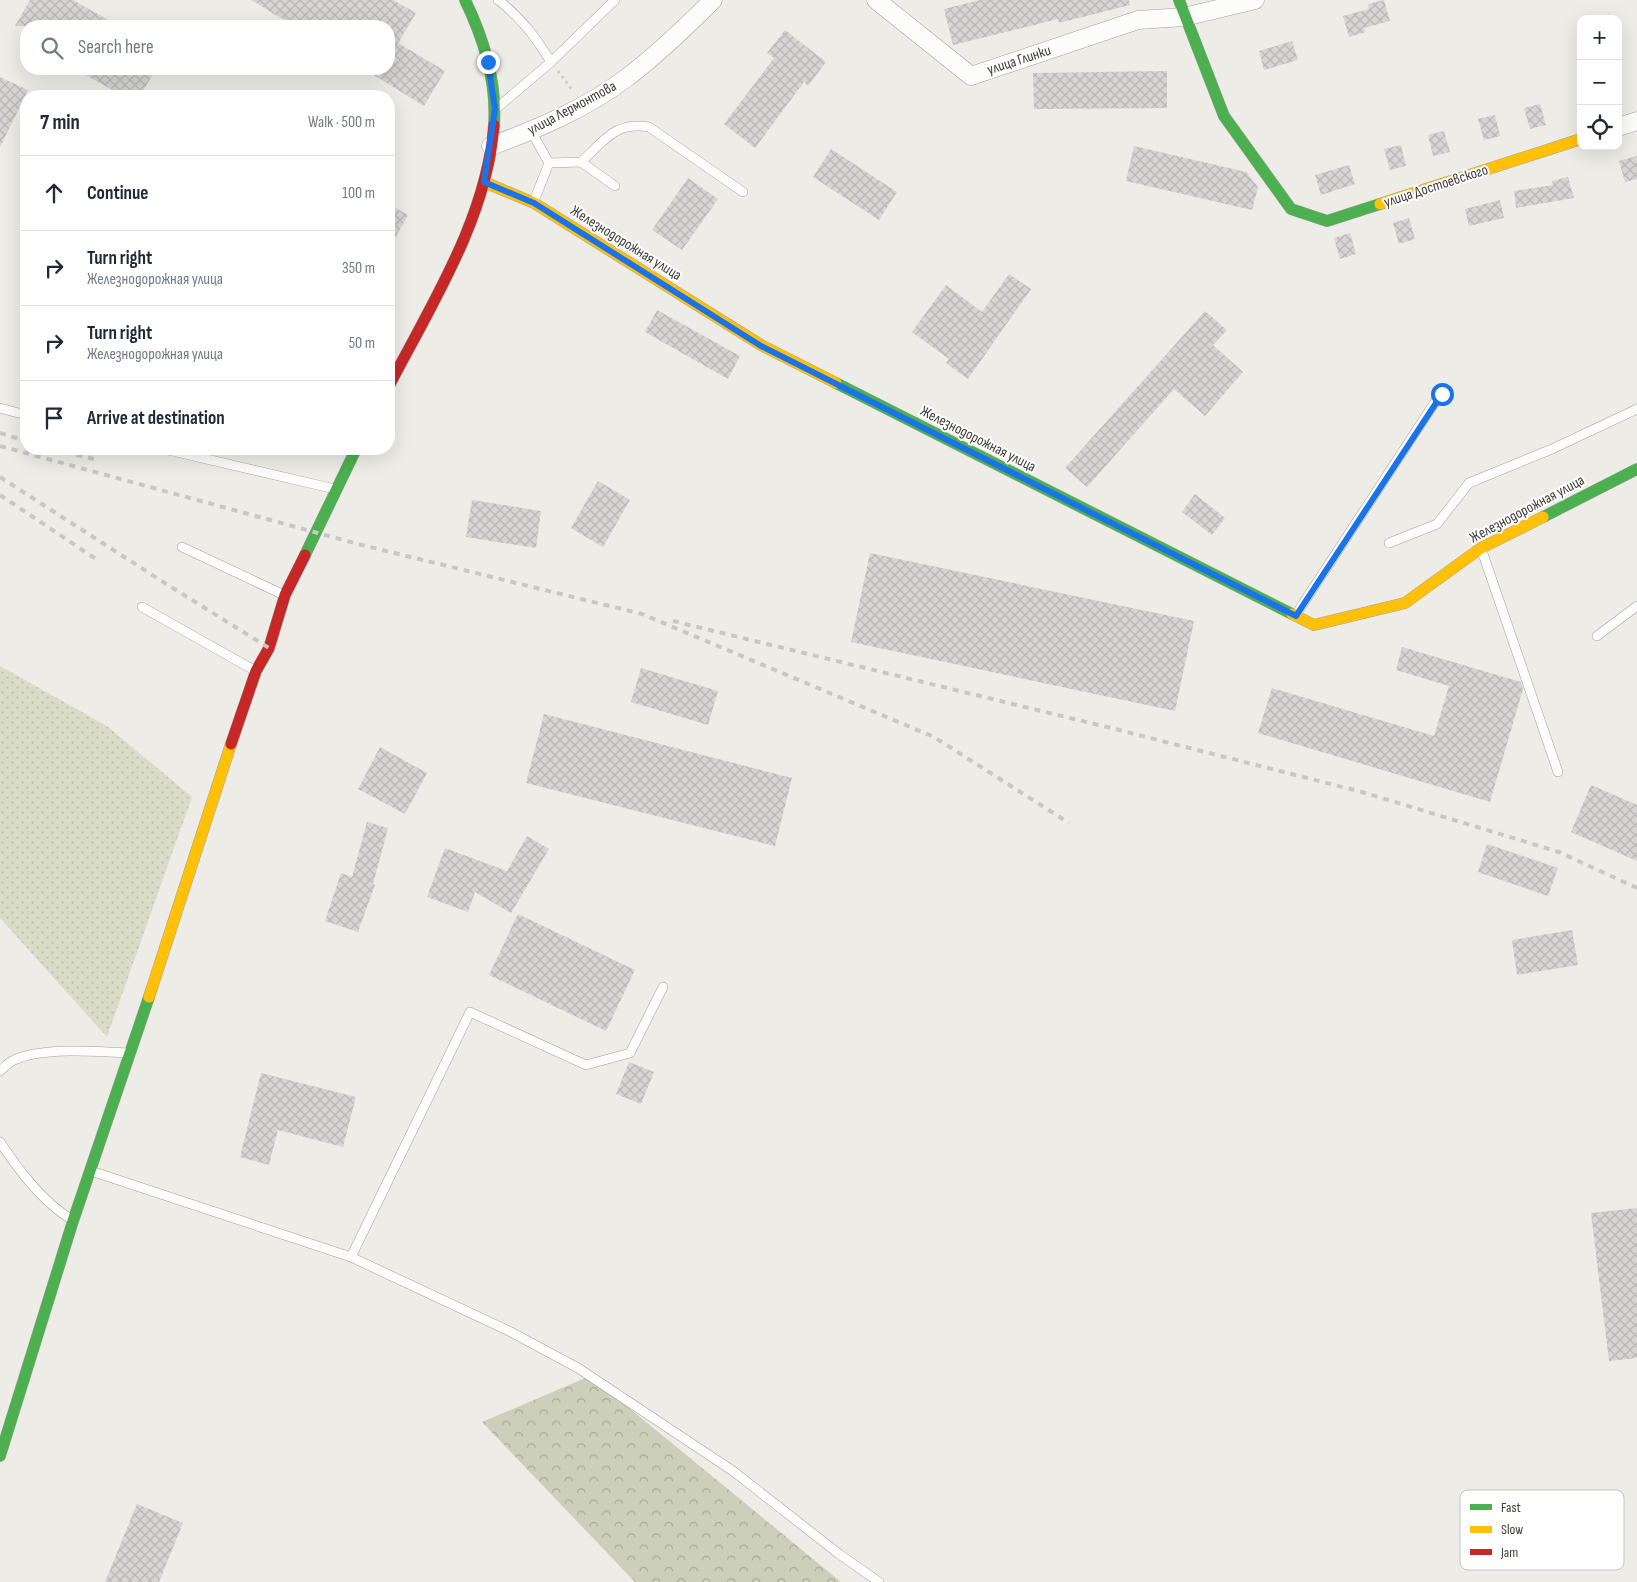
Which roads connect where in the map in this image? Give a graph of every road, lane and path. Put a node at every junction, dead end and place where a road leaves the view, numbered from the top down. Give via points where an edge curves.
1 (465, 0) edge
2 (498, 0) edge
3 (615, 0) edge
4 (713, 0) edge
5 (876, 0) edge
6 (1255, 0) edge
7 (1182, 8) edge
8 (551, 62) junction
9 (574, 91) dead end
10 (495, 109) junction
11 (1637, 121) edge
12 (1622, 126) edge
13 (531, 131) junction
14 (1577, 140) edge
15 (491, 146) junction
16 (581, 162) junction
17 (549, 163) junction
18 (484, 182) junction
19 (615, 186) dead end
20 (743, 192) dead end
21 (534, 203) junction
22 (395, 374) edge
23 (1442, 394) dead end
24 (0, 408) edge
25 (1637, 408) edge
26 (20, 413) edge
27 (190, 455) edge
28 (353, 455) edge
29 (1637, 469) edge
30 (336, 489) junction
31 (1389, 543) dead end
32 (182, 547) dead end
33 (1481, 548) junction
34 (285, 595) junction
35 (1637, 606) edge
36 (142, 607) dead end
37 (1296, 616) junction
38 (1597, 636) dead end
39 (256, 671) junction
40 (1558, 772) dead end
41 (663, 987) dead end
42 (131, 1053) junction
43 (0, 1071) edge
44 (0, 1142) edge
45 (90, 1171) junction
46 (73, 1221) junction
47 (351, 1257) junction
48 (0, 1456) edge
49 (879, 1582) edge

1 - 10 street via 488,62
2 - 8 lane via 536,37
3 - 8 lane
4 - 13 street, улица Лермонтова via 675,38 624,80 583,106
5 - 7 street, улица Глинки via 971,76
6 - 7 street, улица Глинки
7 - 14 street, улица Достоевского via 1224,116 1291,209 1327,221
8 - 9 path
8 - 10 lane
10 - 15 street
11 - 12 street
13 - 15 street, улица Лермонтова
13 - 17 lane
15 - 18 street
16 - 17 lane
16 - 19 lane
16 - 20 lane via 614,131 632,124 649,127
17 - 21 lane
18 - 21 street, Железнодорожная улица
18 - 22 street via 449,270
21 - 37 street, Железнодорожная улица via 761,346
23 - 37 lane
24 - 26 lane
25 - 31 lane via 1552,449 1468,484 1437,524
27 - 30 lane
28 - 30 street
29 - 33 street, Железнодорожная улица
30 - 34 street
32 - 34 lane
33 - 37 street, Железнодорожная улица via 1405,603 1314,625
33 - 40 lane
34 - 39 street via 269,648
35 - 38 lane
36 - 39 lane
39 - 42 street via 210,803
41 - 47 lane via 630,1053 586,1065 470,1012
42 - 43 lane via 34,1055 12,1061
42 - 45 street
44 - 46 lane via 18,1169 54,1209
45 - 46 street
45 - 47 lane
46 - 48 street
47 - 49 lane via 511,1332 578,1368 733,1471

